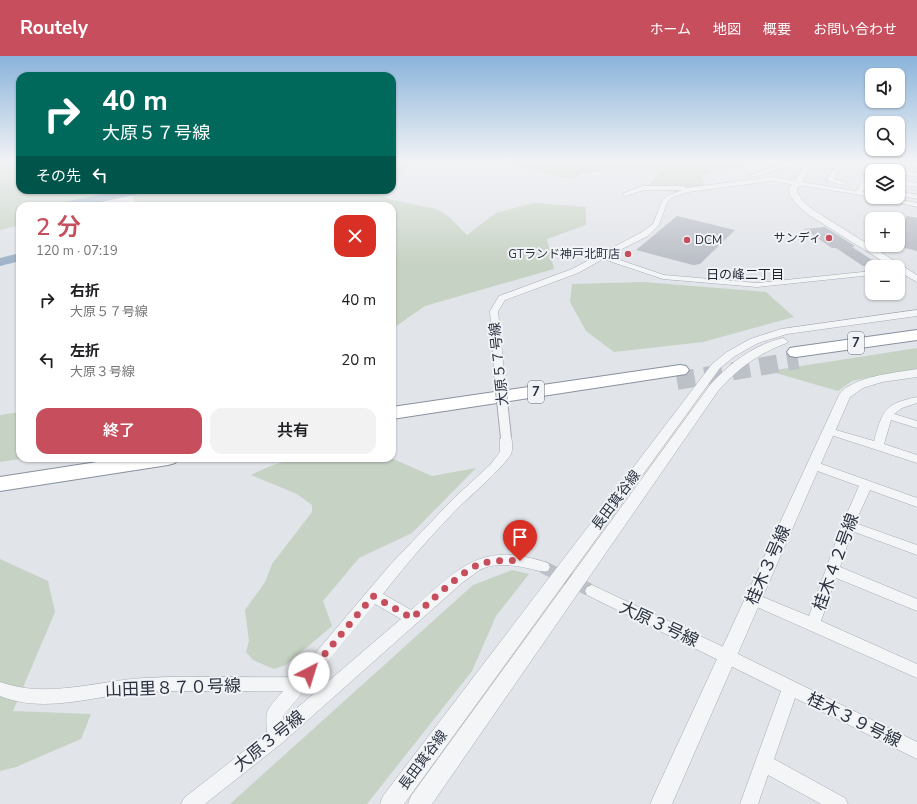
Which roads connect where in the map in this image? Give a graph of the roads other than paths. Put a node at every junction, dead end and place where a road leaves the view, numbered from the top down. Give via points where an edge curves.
1 (671, 196) edge
2 (795, 196) edge
3 (905, 203) edge
4 (917, 205) edge
5 (603, 257) junction
6 (885, 260) edge
7 (905, 272) edge
8 (865, 274) edge
9 (917, 279) edge
10 (917, 313) edge
11 (917, 320) edge
12 (917, 335) edge
13 (917, 344) edge
14 (917, 373) edge
15 (917, 400) edge
16 (396, 412) edge
17 (887, 415) junction
18 (396, 423) edge
19 (917, 425) edge
20 (829, 431) junction
21 (878, 446) junction
22 (917, 459) edge
23 (68, 462) edge
24 (142, 462) edge
25 (814, 465) junction
26 (0, 472) edge
27 (0, 484) edge
28 (866, 484) junction
29 (917, 503) edge
30 (848, 525) junction
31 (917, 550) edge
32 (543, 567) tunnel mouth
33 (832, 570) junction
34 (592, 592) tunnel mouth
35 (373, 596) junction
36 (753, 599) junction
37 (917, 605) edge
38 (412, 618) junction
39 (813, 624) junction
40 (727, 656) junction
41 (917, 671) edge
42 (300, 684) junction
43 (0, 688) edge
44 (790, 688) junction
45 (276, 737) junction
46 (917, 751) edge
47 (764, 763) junction
48 (190, 804) edge
49 (391, 804) edge
50 (419, 804) edge
51 (661, 804) edge
52 (749, 804) edge
53 (839, 804) edge

1 - 5 street, 大原５７号線 via 664,202 656,225 646,234
2 - 6 street via 812,213
3 - 4 street
5 - 8 street via 663,277 757,286
5 - 35 street, 大原５７号線, bridge via 575,271 502,298 494,311 506,453 395,569
7 - 9 street
10 - 49 street, 長田箕谷線 via 785,331 754,341 716,366
11 - 50 street, 長田箕谷線 via 794,338 768,346 729,370
12 - 13 highway, 7 via 797,356
14 - 20 street, 桂木３号線 via 859,385 845,395
15 - 17 street via 896,405
16 - 18 highway, 7 via 678,376
17 - 19 street
17 - 21 street
20 - 21 street
20 - 25 street, 桂木３号線
21 - 22 street
23 - 26 highway
24 - 27 highway
25 - 28 street
25 - 36 street, 桂木３号線
28 - 29 street
28 - 30 street, 桂木４２号線
30 - 31 street
30 - 33 street, 桂木４２号線
32 - 38 street, 大原３号線 via 532,562 508,560 479,564 458,578
33 - 37 street
33 - 39 street, 桂木４２号線
34 - 40 street, 大原３号線
35 - 38 street
35 - 42 street, 大原５７号線
36 - 39 street, 桂木４２号線
36 - 40 street, 桂木３号線
38 - 45 street, 大原３号線
39 - 41 street
40 - 44 street, 大原３号線
40 - 51 street, 桂木３号線
42 - 43 street, 山田里８７０号線 via 143,685 47,697 8,694
42 - 45 street, 大原５７号線 via 274,714
44 - 46 street, 桂木３９号線
44 - 47 street
45 - 48 street, 大原３号線
47 - 52 street
47 - 53 street

